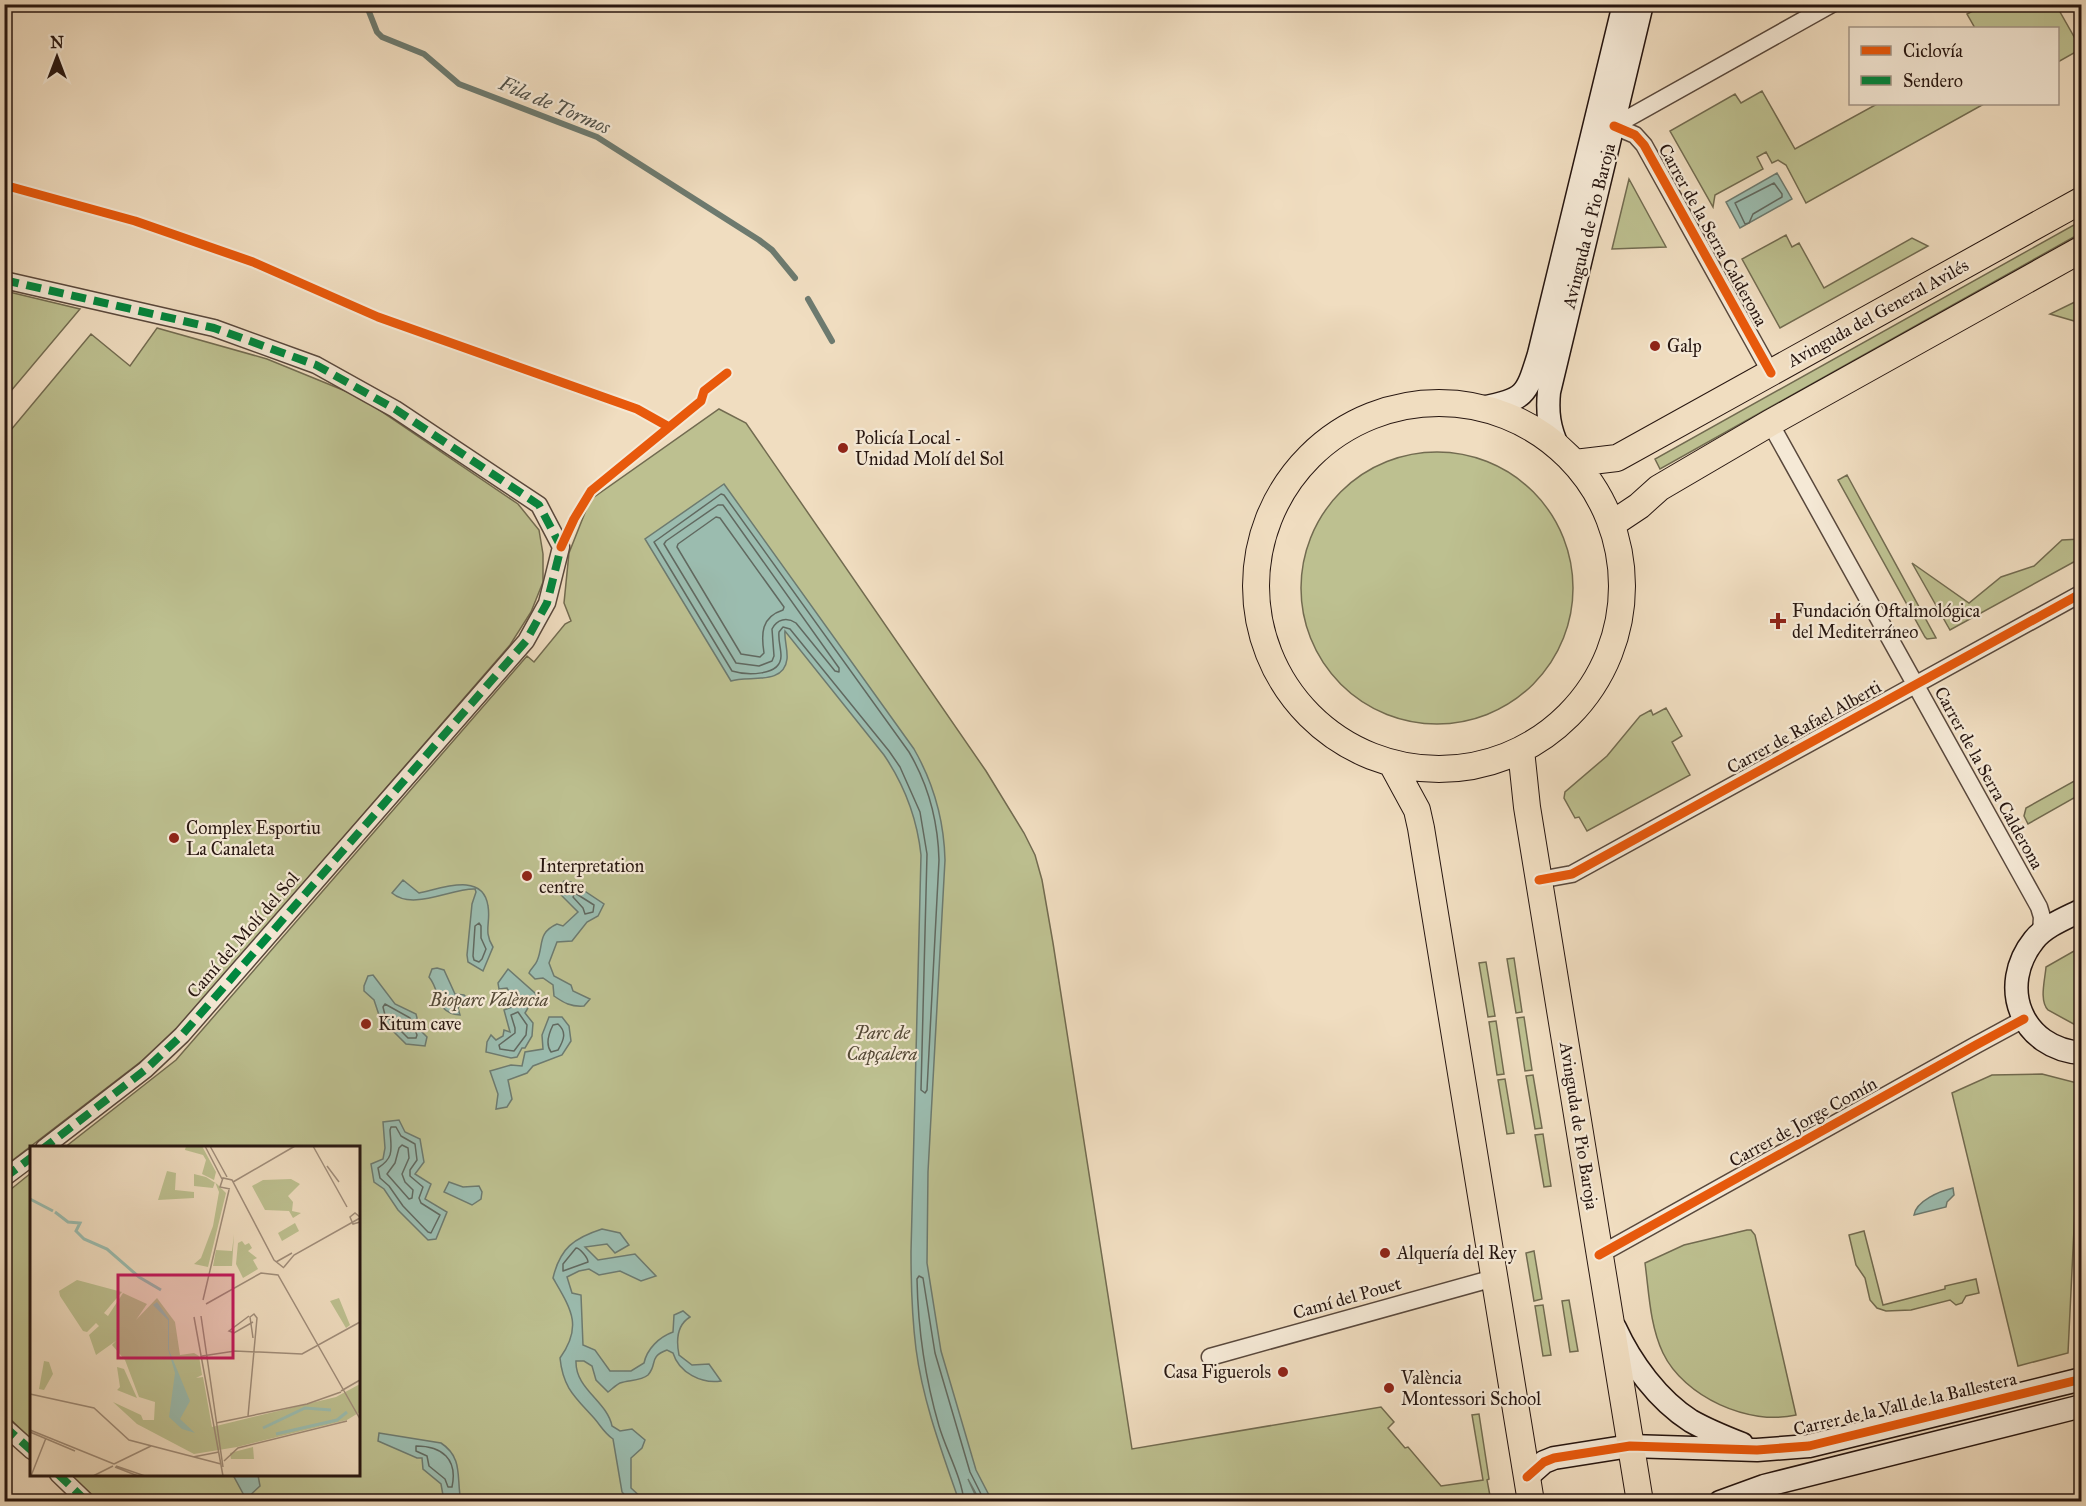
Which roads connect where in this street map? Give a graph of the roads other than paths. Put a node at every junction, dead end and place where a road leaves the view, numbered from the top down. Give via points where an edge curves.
1 (1624, 4) edge
2 (1642, 4) edge
3 (1832, 4) edge
4 (1614, 126) junction
5 (2082, 200) edge
6 (2082, 249) edge
7 (4, 280) edge
8 (1771, 374) junction
9 (1481, 408) junction
10 (1770, 423) junction
11 (1567, 455) junction
12 (1612, 524) junction
13 (2082, 592) edge
14 (1915, 685) junction
15 (1521, 750) junction
16 (1392, 764) junction
17 (1539, 880) junction
18 (2082, 910) edge
19 (2041, 933) junction
20 (2024, 1019) junction
21 (2082, 1053) edge
22 (47, 1146) edge
23 (30, 1158) edge
24 (4, 1178) edge
25 (1599, 1255) junction
26 (1494, 1278) junction
27 (1609, 1314) junction
28 (1210, 1357) dead end
29 (2082, 1379) edge
30 (2082, 1406) edge
31 (4, 1426) edge
32 (1630, 1446) junction
33 (30, 1448) edge
34 (1757, 1450) junction
35 (60, 1476) edge
36 (1527, 1477) junction
37 (1764, 1486) junction
38 (87, 1502) edge
39 (1531, 1502) edge
40 (1640, 1502) edge
41 (1720, 1502) edge
42 (1741, 1502) edge

1 - 9 street, Avinguda de Pio Baroja via 1529,386 1519,397 1504,404
2 - 4 street, Avinguda de Pio Baroja
3 - 4 street
4 - 8 street, Carrer de la Serra Calderona via 1635,135 1644,146
4 - 11 street, Avinguda de Pio Baroja via 1549,392 1551,432
5 - 8 main road, Avinguda del General Avilés
6 - 10 main road
7 - 22 street, Camí del Molí del Sol via 214,328 316,365 395,409 539,505 561,547 547,603 526,641 182,1035 145,1070
8 - 11 main road, Avinguda del General Avilés via 1617,458
9 - 11 main road via 1522,423
9 - 16 main road via 1441,403 1413,405 1385,411 1335,435 1288,481 1278,496 1258,549 1255,604 1260,632 1282,683 1298,705 1341,742
10 - 12 main road via 1659,488
10 - 14 street, Carrer de la Serra Calderona
11 - 12 main road via 1597,492
12 - 15 main road via 1623,576 1618,629 1610,654 1583,700 1565,720
13 - 14 street, Carrer de Rafael Alberti
14 - 17 street, Carrer de Rafael Alberti via 1572,874
14 - 19 street, Carrer de la Serra Calderona via 2038,907
15 - 16 main road via 1465,768 1433,770
15 - 17 main road, Avinguda de Pio Baroja
16 - 26 main road via 1421,825
17 - 25 main road, Avinguda de Pio Baroja
18 - 19 street
19 - 20 street via 2019,964 2017,999
20 - 21 street via 2035,1034 2052,1046
20 - 25 street, Carrer de Jorge Comín
23 - 24 street
25 - 27 main road, Avinguda de Pio Baroja
26 - 28 street, Camí del Pouet
26 - 36 main road
27 - 32 main road, Avinguda de Pio Baroja
27 - 34 street via 1634,1361 1672,1406 1713,1432
29 - 34 street, Carrer de la Vall de la Ballestera via 1809,1446
30 - 37 street
31 - 33 street
32 - 34 street, Carrer de la Vall de la Ballestera
32 - 36 street, Carrer de la Vall de la Ballestera via 1554,1458
32 - 40 main road, Avinguda de Pio Baroja
35 - 38 street
36 - 39 main road
37 - 41 street
37 - 42 street

